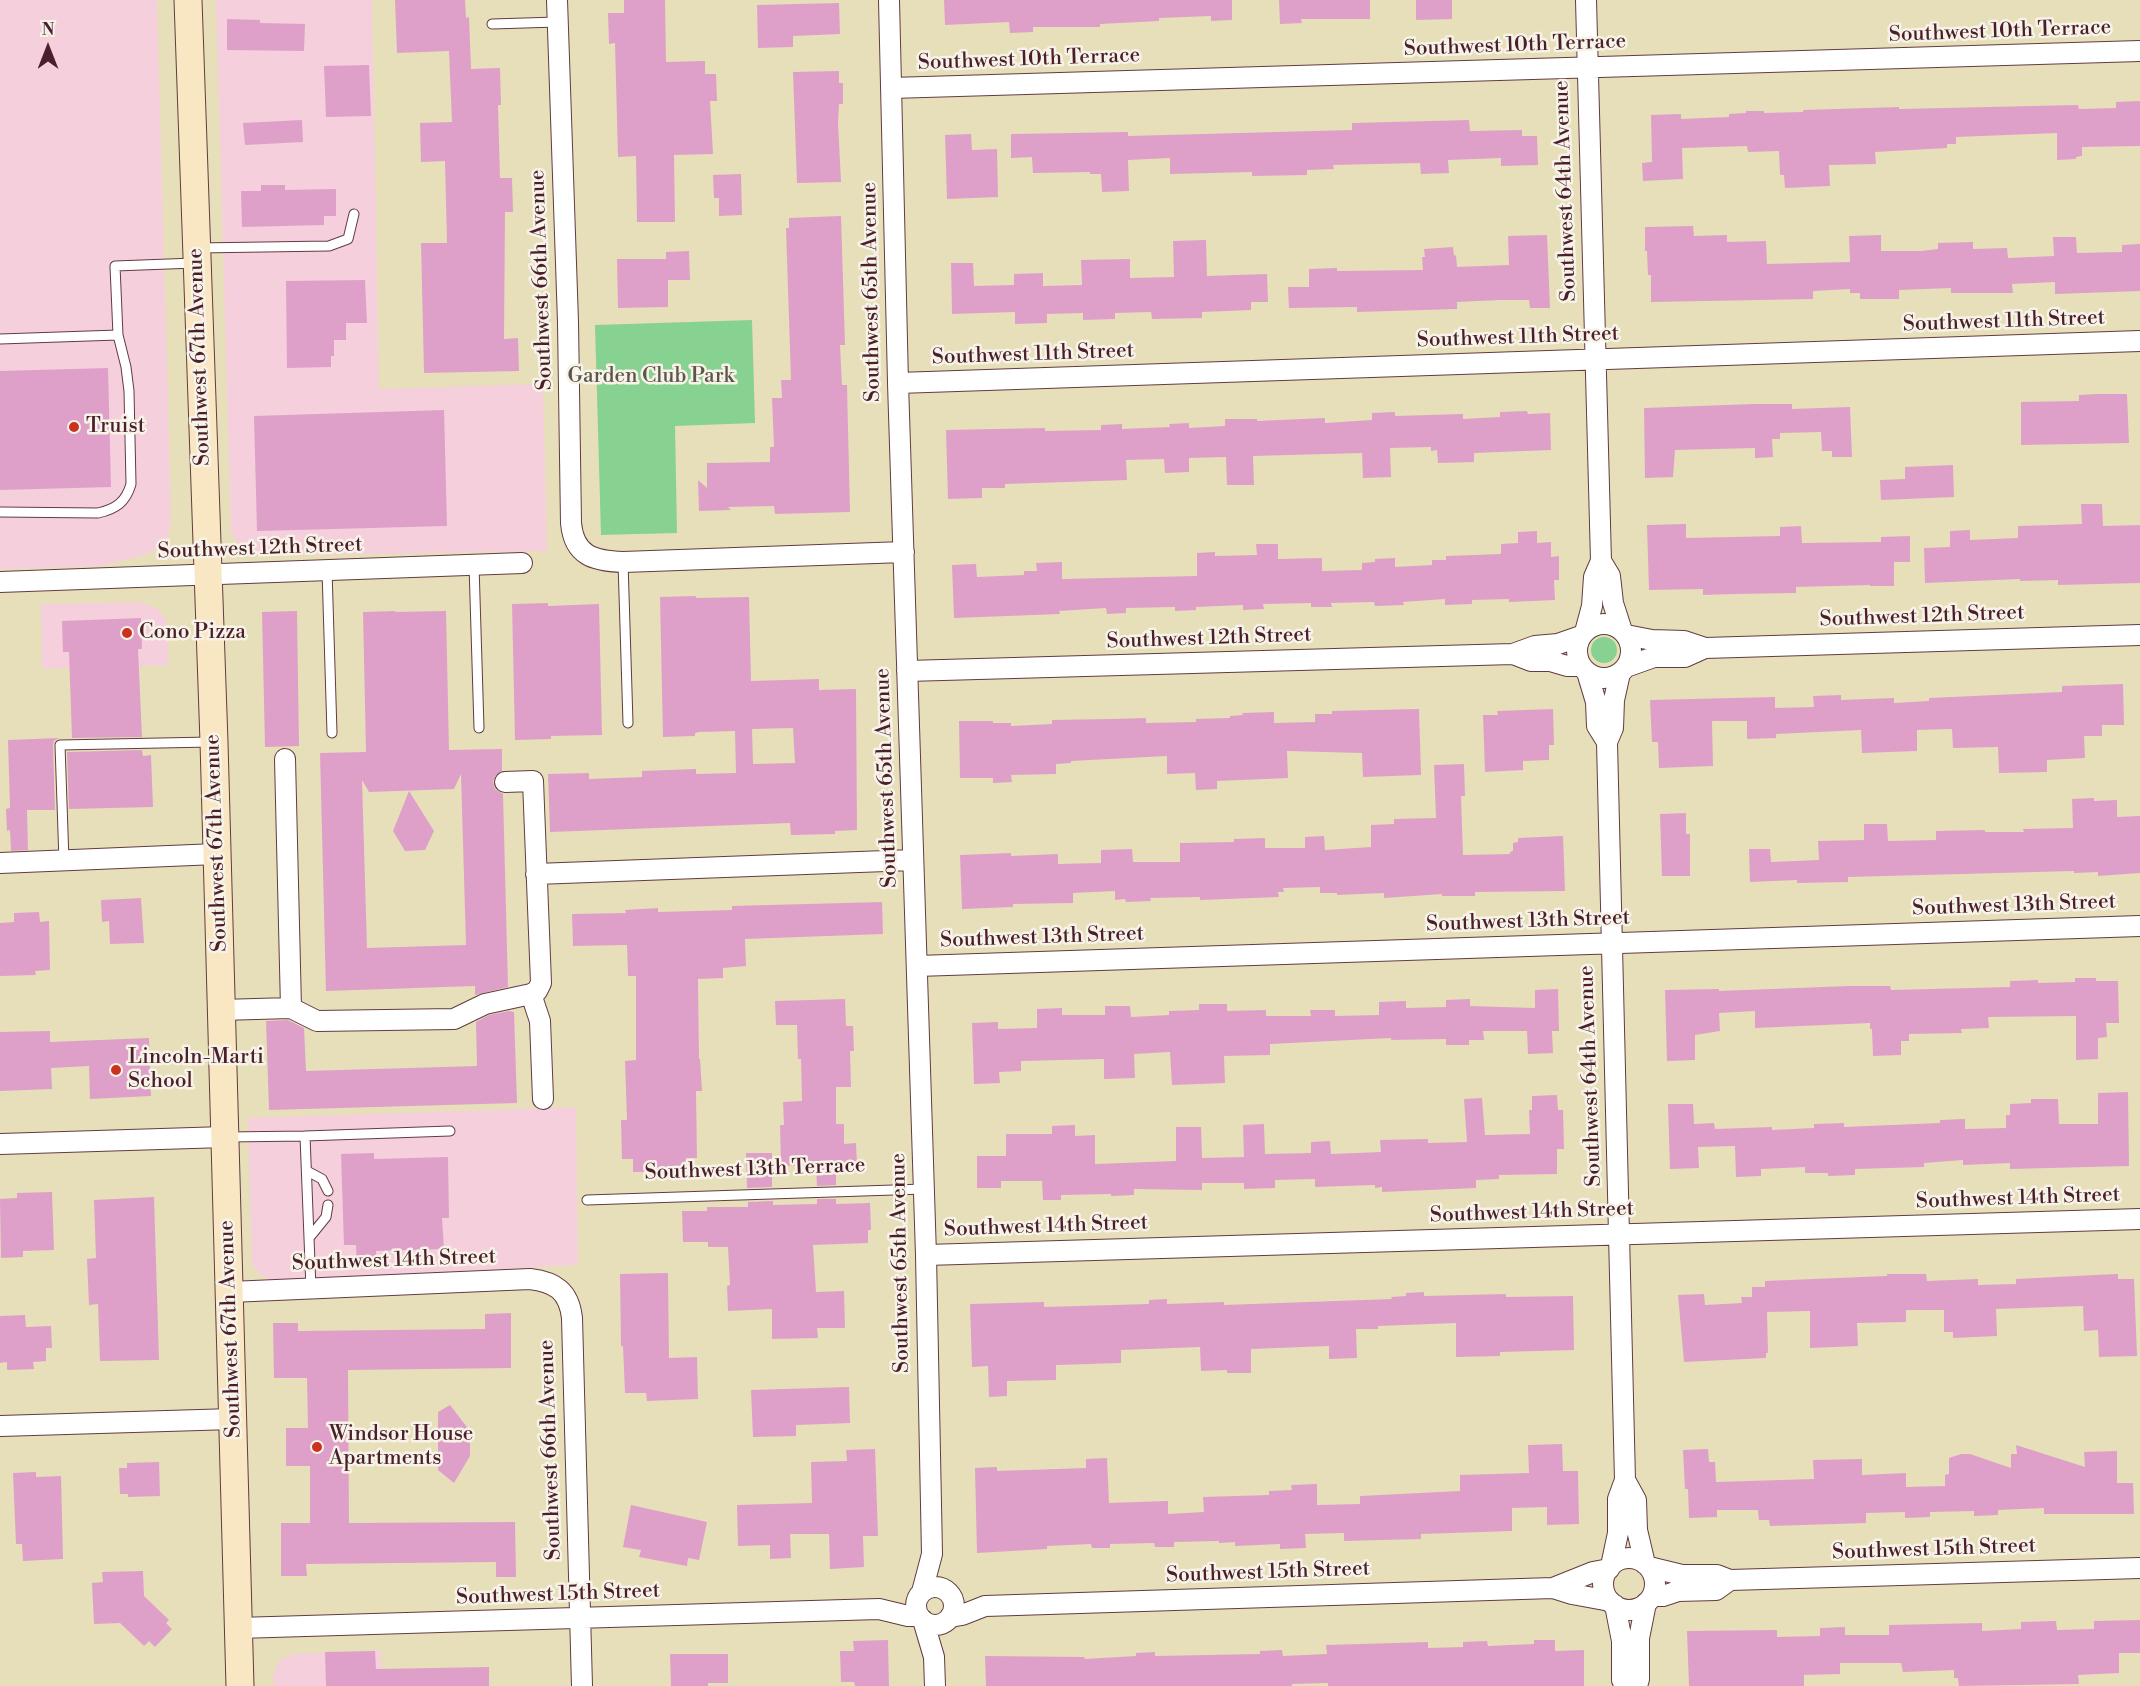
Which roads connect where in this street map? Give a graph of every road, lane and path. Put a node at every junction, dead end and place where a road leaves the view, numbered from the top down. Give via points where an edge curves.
1 (188, 0) edge
2 (557, 0) edge
3 (889, 0) edge
4 (1586, 0) edge
5 (557, 22) junction
6 (492, 24) dead end
7 (2140, 51) edge
8 (1587, 68) junction
9 (891, 88) junction
10 (354, 214) dead end
11 (196, 255) junction
12 (118, 335) junction
13 (0, 339) edge
14 (2140, 341) edge
15 (1595, 359) junction
16 (898, 383) junction
17 (0, 512) edge
18 (904, 552) junction
19 (1601, 561) junction
20 (623, 562) junction
21 (522, 563) dead end
22 (474, 564) junction
23 (327, 570) junction
24 (208, 575) junction
25 (0, 582) edge
26 (1624, 633) junction
27 (1583, 634) junction
28 (2140, 635) edge
29 (1705, 648) junction
30 (1513, 654) junction
31 (1584, 669) junction
32 (1623, 670) junction
33 (907, 671) junction
34 (628, 723) dead end
35 (480, 728) dead end
36 (333, 733) dead end
37 (214, 742) junction
38 (1607, 742) junction
39 (285, 759) dead end
40 (505, 782) dead end
41 (217, 854) junction
42 (913, 860) junction
43 (64, 861) junction
44 (0, 863) edge
45 (536, 874) junction
46 (2140, 926) edge
47 (1611, 943) junction
48 (917, 966) junction
49 (531, 994) junction
50 (291, 1008) junction
51 (221, 1010) junction
52 (543, 1099) dead end
53 (450, 1131) dead end
54 (305, 1136) junction
55 (225, 1137) junction
56 (0, 1144) edge
57 (307, 1171) junction
58 (924, 1189) junction
59 (328, 1191) dead end
60 (587, 1200) dead end
61 (328, 1204) dead end
62 (2140, 1219) edge
63 (1619, 1234) junction
64 (309, 1238) junction
65 (926, 1255) junction
66 (311, 1289) junction
67 (559, 1289) joint
68 (230, 1292) junction
69 (233, 1419) junction
70 (0, 1426) edge
71 (1625, 1480) junction
72 (932, 1554) junction
73 (1647, 1565) junction
74 (1610, 1567) junction
75 (2140, 1568) edge
76 (1730, 1580) junction
77 (1553, 1588) junction
78 (949, 1593) junction
79 (920, 1594) junction
80 (1649, 1599) junction
81 (1612, 1603) junction
82 (985, 1606) junction
83 (879, 1609) junction
84 (921, 1618) junction
85 (950, 1618) junction
86 (580, 1619) junction
87 (238, 1628) junction
88 (934, 1657) junction
89 (240, 1686) edge
90 (582, 1686) edge
91 (935, 1686) edge
92 (1625, 1686) edge
93 (1637, 1686) edge

1 - 11 main road, Southwest 67th Avenue
2 - 5 street, Southwest 66th Avenue
3 - 9 street, Southwest 65th Avenue
4 - 8 street, Southwest 64th Avenue
5 - 6 lane
5 - 20 street, Southwest 66th Avenue via 572,535 577,546 595,559
7 - 8 street, Southwest 10th Terrace
8 - 9 street, Southwest 10th Terrace
8 - 15 street, Southwest 64th Avenue
9 - 16 street, Southwest 65th Avenue
10 - 11 lane via 348,239 329,246
11 - 12 lane via 115,266
11 - 24 main road, Southwest 67th Avenue
12 - 13 lane
12 - 17 lane via 129,391 128,495 111,510 98,513
14 - 15 street, Southwest 11th Street
15 - 16 street, Southwest 11th Street
15 - 19 street, Southwest 64th Avenue
16 - 18 street, Southwest 65th Avenue
18 - 20 street
18 - 33 street, Southwest 65th Avenue
19 - 26 street, Southwest 64th Avenue via 1610,576 1613,603
19 - 27 street, Southwest 64th Avenue
20 - 34 lane
21 - 22 street, Southwest 12th Street
22 - 23 street, Southwest 12th Street
22 - 35 lane
23 - 24 street, Southwest 12th Street
23 - 36 lane
24 - 25 street, Southwest 12th Street
24 - 37 main road, Southwest 67th Avenue
26 - 27 street via 1603,624
26 - 29 street, Southwest 12th Street via 1652,640 1684,641
26 - 32 street via 1631,650
27 - 30 street, Southwest 12th Street
27 - 31 street via 1577,651
28 - 29 street, Southwest 12th Street
29 - 32 street, Southwest 12th Street via 1685,657 1654,657
30 - 31 street, Southwest 12th Street
30 - 33 street, Southwest 12th Street
31 - 32 street via 1603,678
31 - 38 street, Southwest 64th Avenue via 1596,702 1597,726
32 - 38 street, Southwest 64th Avenue
33 - 42 street, Southwest 65th Avenue
37 - 41 main road, Southwest 67th Avenue
37 - 43 lane via 60,745
38 - 47 street, Southwest 64th Avenue
39 - 50 street
40 - 45 street via 533,781
41 - 43 street
41 - 51 main road, Southwest 67th Avenue
42 - 45 street
42 - 48 street, Southwest 65th Avenue
43 - 44 street
45 - 49 street via 541,983
46 - 47 street, Southwest 13th Street
47 - 48 street, Southwest 13th Street
47 - 63 street, Southwest 64th Avenue
48 - 58 street, Southwest 65th Avenue
49 - 50 street via 485,1004 454,1019 318,1021
49 - 52 street via 540,1021
50 - 51 street
51 - 55 main road, Southwest 67th Avenue
53 - 54 lane
54 - 55 lane
54 - 57 lane
55 - 56 street
55 - 68 main road, Southwest 67th Avenue
57 - 59 lane via 322,1179
57 - 64 lane
58 - 60 lane, Southwest 13th Terrace
58 - 65 street, Southwest 65th Avenue
61 - 64 lane via 326,1217
62 - 63 street, Southwest 14th Street
63 - 65 street, Southwest 14th Street
63 - 71 street, Southwest 64th Avenue
64 - 66 lane
65 - 72 street, Southwest 65th Avenue
66 - 67 street, Southwest 14th Street via 530,1279
66 - 68 street, Southwest 14th Street
67 - 86 street, Southwest 66th Avenue via 568,1301 572,1318
68 - 69 main road, Southwest 67th Avenue
69 - 70 street
69 - 87 main road, Southwest 67th Avenue
71 - 73 street, Southwest 64th Avenue via 1636,1500 1637,1530
71 - 74 street, Southwest 64th Avenue via 1618,1499 1618,1533
72 - 78 street, Southwest 65th Avenue
72 - 79 street, Southwest 65th Avenue
73 - 74 street via 1629,1558
73 - 76 street, Southwest 15th Street via 1682,1575 1717,1575
73 - 80 street via 1655,1582
74 - 77 street, Southwest 15th Street
74 - 81 street via 1604,1583
75 - 76 street, Southwest 15th Street
76 - 80 street, Southwest 15th Street via 1716,1590 1678,1591
77 - 81 street, Southwest 15th Street
77 - 82 street, Southwest 15th Street
78 - 79 street via 936,1587
78 - 82 street, Southwest 15th Street
78 - 85 street via 954,1606
79 - 83 street, Southwest 15th Street
79 - 84 street via 916,1606
80 - 81 street via 1641,1607 1630,1609
80 - 93 street via 1639,1638
81 - 92 street via 1622,1641
82 - 85 street, Southwest 15th Street
83 - 84 street, Southwest 15th Street
83 - 86 street, Southwest 15th Street
84 - 85 street via 939,1624
84 - 88 street
85 - 88 street
86 - 87 street, Southwest 15th Street
86 - 90 street, Southwest 66th Avenue
87 - 89 main road, Southwest 67th Avenue
88 - 91 street

